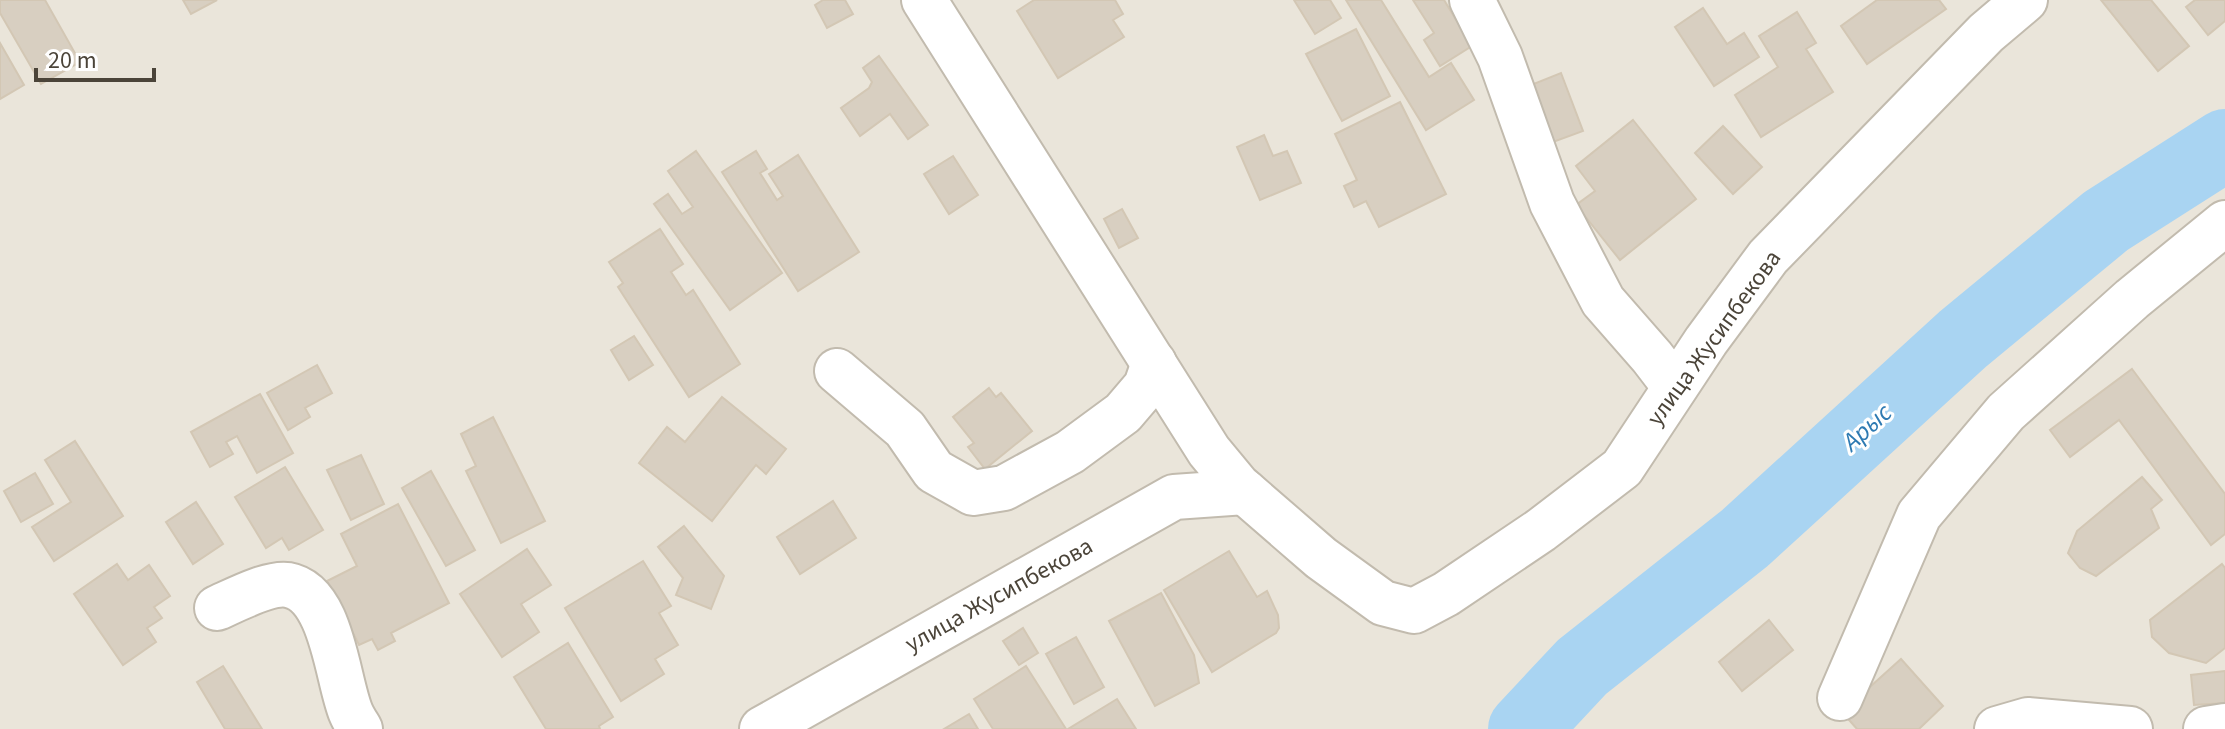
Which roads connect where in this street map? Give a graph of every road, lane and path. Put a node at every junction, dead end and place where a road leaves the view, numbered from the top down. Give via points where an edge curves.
1 (924, 0) edge
2 (1472, 0) edge
3 (2025, 0) edge
4 (2225, 223) edge
5 (1154, 363) junction
6 (837, 371) dead end
7 (1675, 387) junction
8 (1203, 442) junction
9 (1245, 492) junction
10 (1174, 497) junction
11 (217, 608) dead end
12 (1840, 698) dead end
13 (2225, 726) edge
14 (360, 729) edge
15 (762, 729) edge
16 (1997, 729) edge
17 (2130, 729) edge
18 (2206, 729) edge

1 - 5 street
2 - 7 street via 1500,57 1552,203 1603,301
3 - 7 street, улица Жусипбекова via 1986,33 1768,257
4 - 12 street via 2006,412 1919,515
5 - 6 street via 1146,386 1123,413 1070,452 1004,488 973,493 934,471 905,429
5 - 8 street
7 - 9 street, улица Жусипбекова via 1622,468 1541,530 1414,611 1383,603
8 - 9 street
8 - 10 street
9 - 10 street, улица Жусипбекова
10 - 15 street, улица Жусипбекова
11 - 14 street via 286,584 305,592 323,618 350,712
13 - 18 street
16 - 17 street via 2028,720

